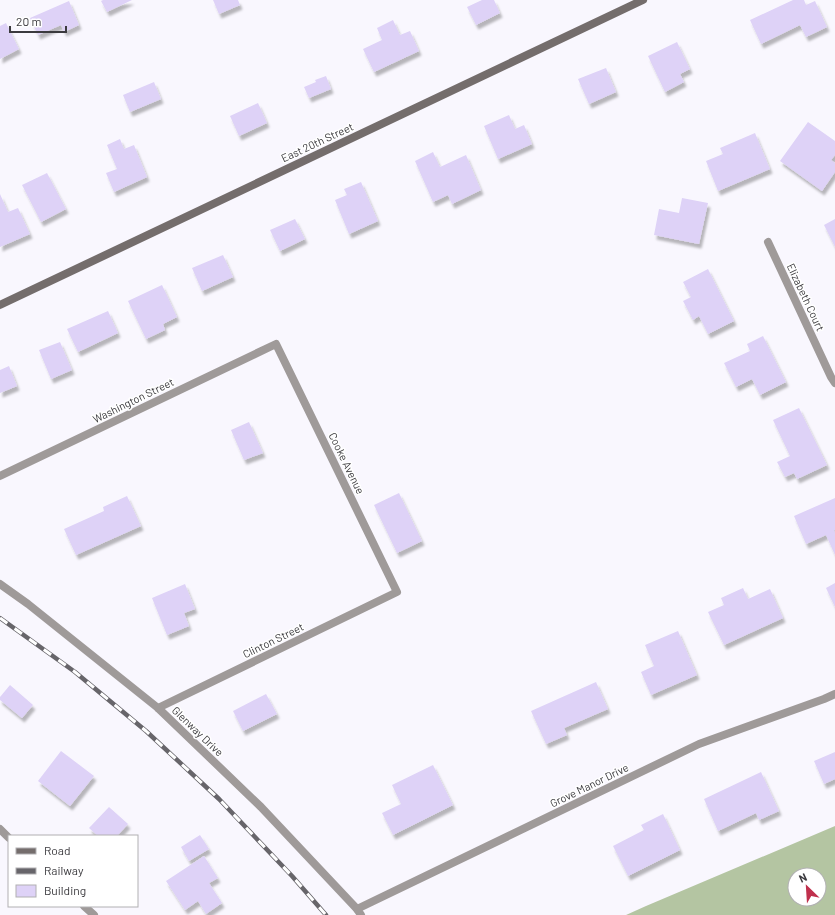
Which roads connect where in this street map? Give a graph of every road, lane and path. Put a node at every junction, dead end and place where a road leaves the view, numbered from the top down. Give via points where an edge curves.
1 (643, 0) edge
2 (768, 242) dead end
3 (0, 304) edge
4 (276, 344) joint
5 (835, 383) edge
6 (0, 476) edge
7 (0, 584) edge
8 (397, 592) joint
9 (835, 694) edge
10 (158, 708) junction
11 (0, 829) edge
12 (8, 837) edge
13 (85, 907) edge
14 (359, 912) edge
15 (94, 915) edge

1 - 3 street, East 20th Street
2 - 5 street, Elizabeth Court
4 - 6 street, Washington Street
4 - 8 street, Cooke Avenue
7 - 10 street, Glenway Drive
8 - 10 street, Clinton Street
9 - 14 street, Grove Manor Drive via 699,744
10 - 14 street, Glenway Drive via 261,807
11 - 12 street
13 - 15 street

